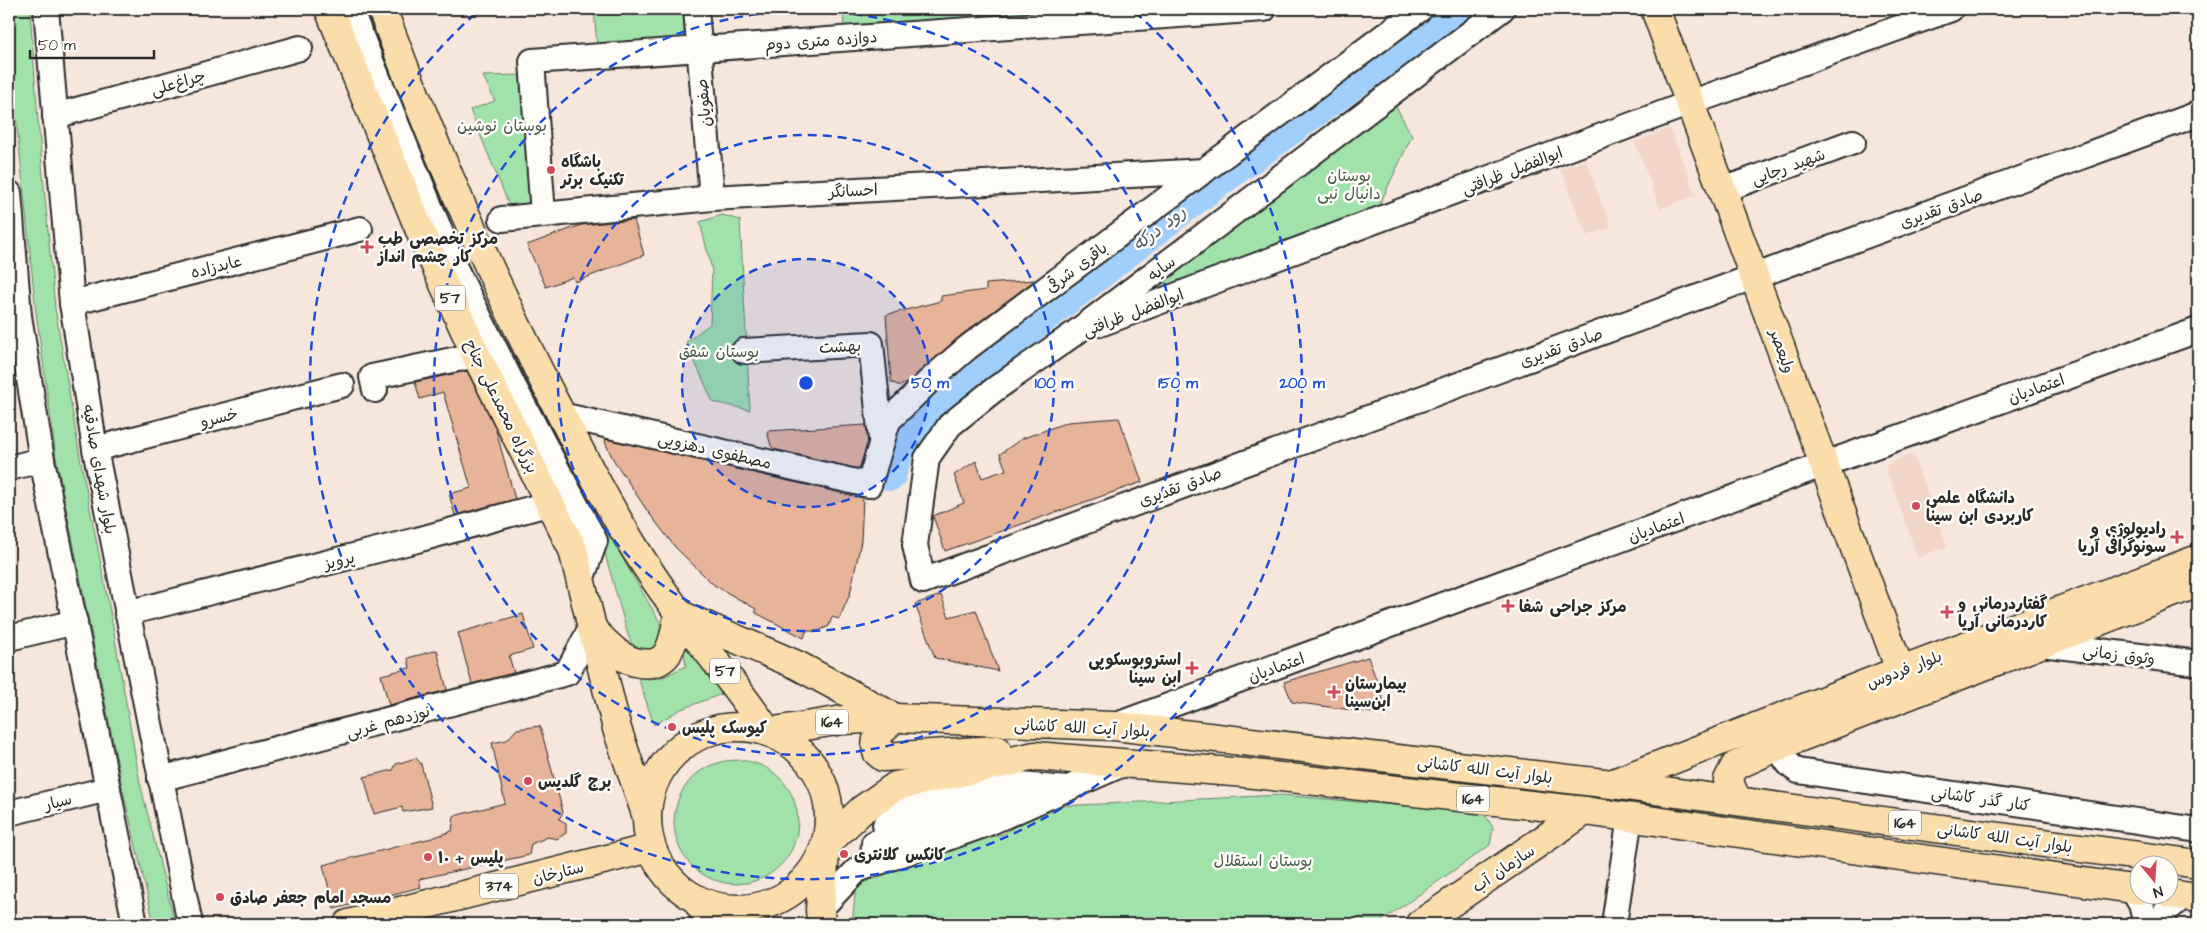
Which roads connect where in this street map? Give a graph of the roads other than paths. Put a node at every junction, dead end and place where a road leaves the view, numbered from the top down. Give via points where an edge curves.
1 (46, 9) edge
2 (329, 9) edge
3 (350, 9) edge
4 (366, 9) edge
5 (382, 9) edge
6 (696, 9) edge
7 (1264, 9) edge
8 (1420, 9) edge
9 (1502, 9) edge
10 (1655, 9) edge
11 (1951, 9) edge
12 (300, 48) dead end
13 (698, 48) junction
14 (1690, 103) junction
15 (2198, 114) edge
16 (55, 116) junction
17 (1853, 142) dead end
18 (1204, 171) junction
19 (1723, 190) junction
20 (9, 193) edge
21 (712, 198) junction
22 (543, 215) junction
23 (502, 219) dead end
24 (360, 229) dead end
25 (1755, 276) junction
26 (72, 303) junction
27 (14, 318) edge
28 (2198, 330) edge
29 (1075, 333) junction
30 (744, 351) dead end
31 (476, 355) junction
32 (374, 384) dead end
33 (342, 385) dead end
34 (561, 415) junction
35 (881, 439) junction
36 (95, 449) junction
37 (42, 460) junction
38 (1825, 464) junction
39 (9, 468) edge
40 (870, 485) joint
41 (551, 503) junction
42 (637, 552) junction
43 (2198, 559) edge
44 (923, 580) joint
45 (580, 583) junction
46 (2198, 583) edge
47 (127, 613) junction
48 (678, 614) junction
49 (75, 622) junction
50 (591, 628) junction
51 (2036, 632) junction
52 (9, 638) edge
53 (2198, 663) edge
54 (1905, 682) junction
55 (895, 718) junction
56 (1114, 726) junction
57 (768, 732) junction
58 (1783, 744) junction
59 (1694, 752) junction
60 (1036, 756) junction
61 (1123, 764) junction
62 (1735, 766) junction
63 (160, 780) junction
64 (1612, 784) junction
65 (108, 789) junction
66 (1069, 789) junction
67 (1737, 800) junction
68 (1585, 811) junction
69 (9, 813) edge
70 (646, 814) junction
71 (1630, 817) junction
72 (2198, 830) edge
73 (826, 844) junction
74 (877, 844) junction
75 (651, 848) junction
76 (2198, 864) edge
77 (2130, 888) edge
78 (2184, 896) edge
79 (696, 900) junction
80 (2142, 906) edge
81 (820, 916) edge
82 (188, 922) edge
83 (135, 924) edge
84 (348, 924) edge
85 (713, 924) edge
86 (1420, 924) edge
87 (1614, 924) edge
88 (2146, 924) edge
89 (2157, 924) edge

1 - 16 street, بلوار شهدای صادقیه
2 - 31 main road, بزرگراه محمدعلی جناح / 57 via 423,238
3 - 45 street via 455,268 595,541
4 - 42 street via 447,214 510,354 529,390 560,431 609,525
5 - 34 main road, 57 via 470,224 512,318
6 - 13 street, صفویان
7 - 13 street, دوازده متری دوم
8 - 18 street, باقری شرقی
9 - 29 street, سایه
10 - 14 main road, ولیعصر
11 - 14 street, ابوالفضل ظرافتی
12 - 16 street, چراغ‌علی
13 - 21 street, صفویان
13 - 22 street, دوازده متری دوم via 532,61
14 - 19 main road, ولیعصر
14 - 29 street, ابوالفضل ظرافتی
15 - 25 street, صادق تقدیری
16 - 26 street, بلوار شهدای صادقیه
17 - 19 street, شهید رجایی
18 - 21 street, احسانگر
18 - 35 street, باقری شرقی via 967,348 888,421
19 - 25 main road, ولیعصر
20 - 27 street
21 - 22 street, احسانگر
22 - 23 street, احسانگر
24 - 26 street, عابدزاده
25 - 38 main road, ولیعصر
25 - 44 street, صادق تقدیری
26 - 36 street, بلوار شهدای صادقیه
27 - 37 street
28 - 38 street, اعتمادیان
29 - 44 street, سایه via 995,389 950,426 927,458 915,545
30 - 35 street, بهشت via 871,344
31 - 32 street
31 - 41 main road, بزرگراه محمدعلی جناح / 57
33 - 36 street, خسرو
34 - 40 street, مصطفوی دهزویی
34 - 42 main road, 57
35 - 40 street, باقری شرقی
36 - 47 street, بلوار شهدای صادقیه
37 - 39 street
37 - 49 street
38 - 54 main road, ولیعصر
38 - 56 street, اعتمادیان
41 - 45 main road, بزرگراه محمدعلی جناح / 57 via 573,550
41 - 47 street, پرویز
42 - 48 main road, 57
43 - 51 main road, بلوار فردوس
45 - 50 main road, بزرگراه محمدعلی جناح / 57
46 - 51 main road, بلوار فردوس
47 - 63 street, بلوار شهدای صادقیه
48 - 50 main road via 668,654 658,662 642,665 627,660
48 - 55 main road via 797,665
48 - 57 main road, 57 via 734,683
49 - 52 street
49 - 65 street
50 - 63 street, نوزدهم غربی via 567,673
50 - 70 main road, بزرگراه محمدعلی جناح / 57 via 617,729
51 - 53 street, وثوق زمانی
51 - 54 main road, بلوار فردوس
54 - 58 main road, بلوار فردوس
54 - 59 main road, بلوار فردوس
55 - 56 main road, بلوار آیت الله کاشانی / 164
55 - 57 main road, بلوار آیت الله کاشانی / 164 via 843,720
55 - 60 main road via 877,739 877,752 883,757 1007,749
56 - 64 main road, بلوار آیت الله کاشانی / 164
57 - 70 main road via 730,727 692,739 663,765 651,788
57 - 73 main road via 802,753 818,774 829,813
58 - 62 main road, بلوار فردوس
58 - 72 street, کنار گذر کاشانی via 1782,755 1798,771
59 - 62 main road, بلوار فردوس via 1689,769 1697,777 1709,777
59 - 64 main road, بلوار فردوس
60 - 61 main road, بلوار آیت الله کاشانی / 164
60 - 73 main road, بلوار آیت الله کاشانی / 164 via 896,786 863,809
61 - 66 street
61 - 68 main road, بلوار آیت الله کاشانی / 164 via 1245,773
62 - 67 main road via 1728,780
63 - 82 street, بلوار شهدای صادقیه
64 - 67 main road, بلوار آیت الله کاشانی / 164
65 - 69 street, سیار
65 - 83 street
66 - 74 street via 1012,799
66 - 74 street via 1010,784
67 - 76 main road, بلوار آیت الله کاشانی / 164
68 - 71 main road, بلوار آیت الله کاشانی / 164
68 - 86 main road, سازمان آب
70 - 75 main road
71 - 77 main road, بلوار آیت الله کاشانی / 164
71 - 87 street
73 - 79 main road via 809,875 797,888 774,902 748,909 730,909
73 - 81 main road
74 - 81 street
75 - 79 main road via 669,878
75 - 84 main road, ستارخان / 374
78 - 89 street
79 - 85 main road
80 - 88 street

